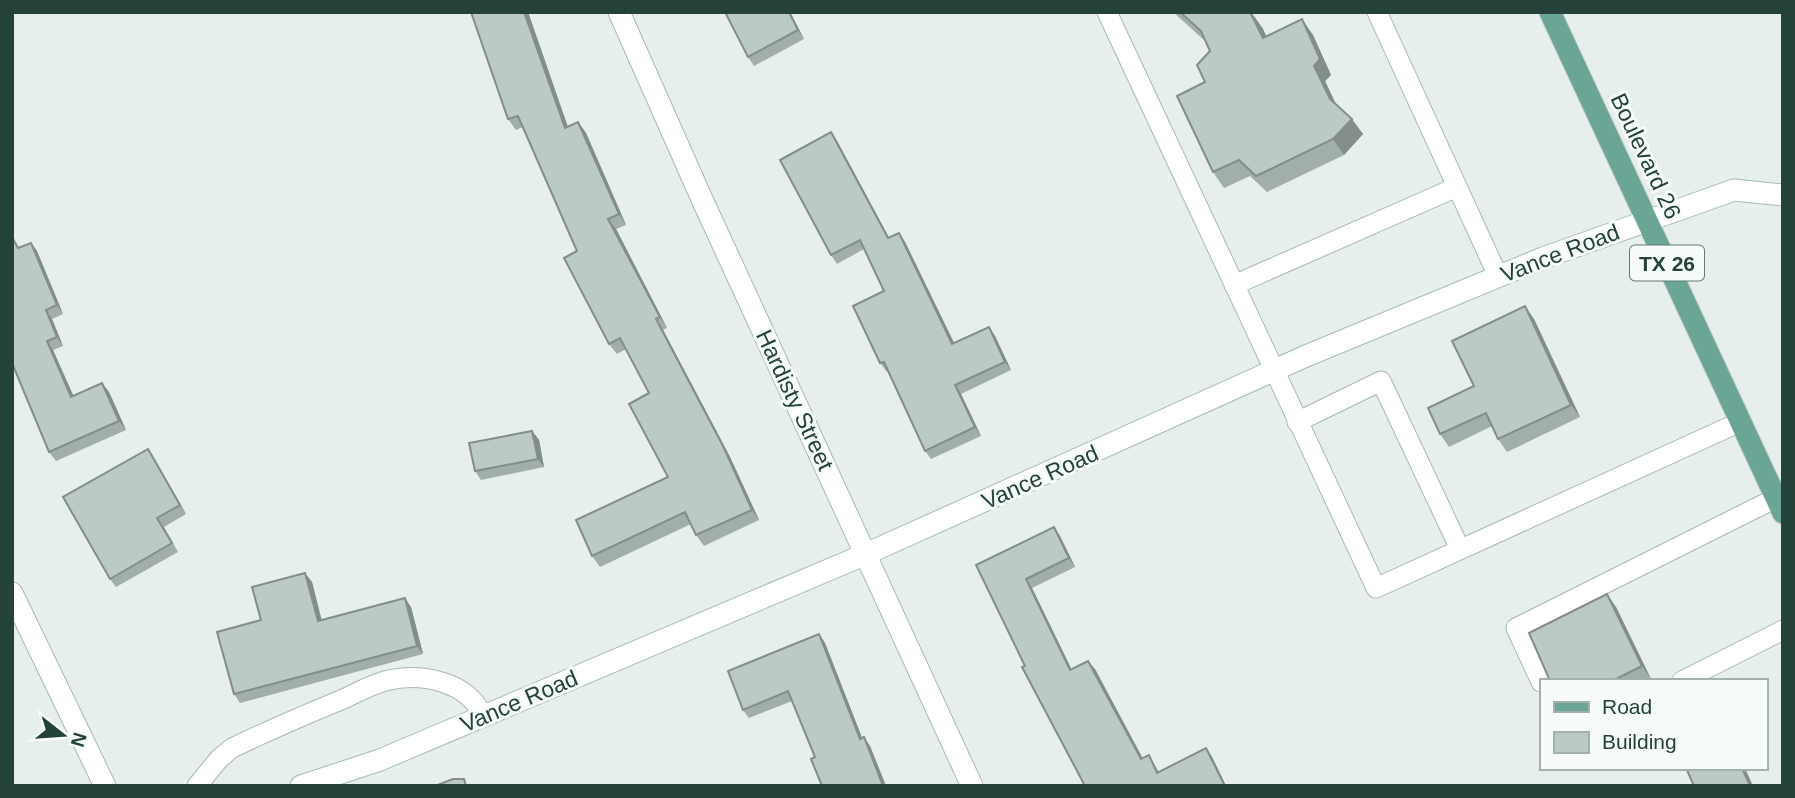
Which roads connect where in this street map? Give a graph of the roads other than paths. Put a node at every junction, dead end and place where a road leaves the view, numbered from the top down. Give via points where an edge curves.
1 (619, 12) edge
2 (1107, 12) edge
3 (1377, 12) edge
4 (1550, 12) edge
5 (1457, 187) junction
6 (1783, 195) edge
7 (1647, 220) junction
8 (1498, 276) junction
9 (1234, 285) junction
10 (1273, 372) junction
11 (1297, 422) junction
12 (1740, 422) junction
13 (1779, 506) edge
14 (1460, 550) junction
15 (866, 554) junction
16 (12, 593) edge
17 (1783, 631) edge
18 (1686, 679) edge
19 (1540, 680) edge
20 (482, 717) junction
21 (105, 786) edge
22 (197, 786) edge
23 (301, 786) edge
24 (972, 786) edge

1 - 15 street, Hardisty Street
2 - 9 lane
3 - 5 lane
4 - 7 main road, Boulevard 26 / TX 26
5 - 8 lane
5 - 9 lane
6 - 7 street, Vance Road via 1734,190
7 - 8 street, Vance Road
7 - 12 main road, Boulevard 26 / TX 26
8 - 10 street, Vance Road
9 - 10 lane
10 - 11 lane
10 - 15 street, Vance Road
11 - 14 lane via 1376,588
11 - 14 lane via 1381,382
12 - 13 main road, Boulevard 26 / TX 26
12 - 14 lane
13 - 19 lane via 1516,628
15 - 20 street, Vance Road
15 - 24 street, Hardisty Street
16 - 21 street
17 - 18 lane
20 - 22 lane via 478,704 455,687 418,679 385,681 232,748
20 - 23 street, Vance Road via 380,760

